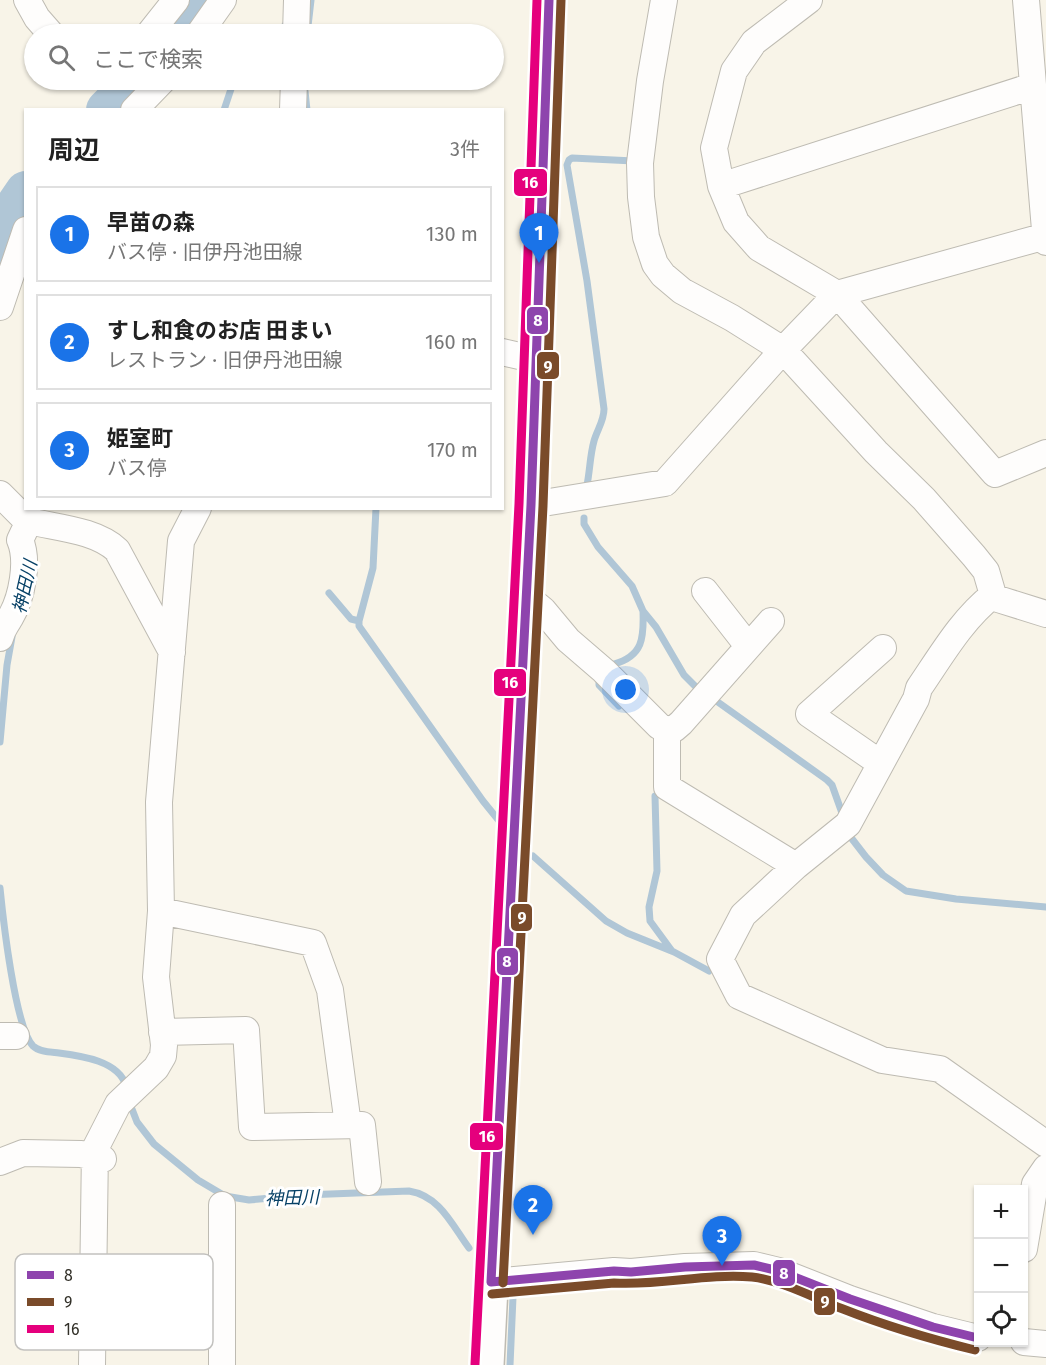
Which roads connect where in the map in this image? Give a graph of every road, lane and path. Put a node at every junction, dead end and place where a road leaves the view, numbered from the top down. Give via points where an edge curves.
1 (27, 0) edge
2 (176, 0) edge
3 (297, 0) edge
4 (549, 0) edge
5 (664, 0) edge
6 (809, 0) edge
7 (1026, 0) edge
8 (216, 2) edge
9 (42, 24) edge
10 (157, 24) edge
11 (204, 24) edge
12 (296, 24) edge
13 (1033, 86) junction
14 (153, 90) edge
15 (294, 90) edge
16 (136, 108) edge
17 (293, 108) edge
18 (721, 186) junction
19 (1045, 238) edge
20 (17, 243) edge
21 (837, 294) junction
22 (0, 307) edge
23 (783, 350) junction
24 (504, 352) edge
25 (537, 360) junction
26 (1046, 453) edge
27 (0, 494) edge
28 (531, 505) junction
29 (197, 510) edge
30 (29, 521) junction
31 (705, 591) dead end
32 (993, 595) junction
33 (526, 596) junction
34 (1046, 615) edge
35 (771, 621) dead end
36 (0, 638) edge
37 (747, 646) junction
38 (883, 648) dead end
39 (172, 652) junction
40 (667, 730) junction
41 (880, 763) junction
42 (796, 866) junction
43 (161, 911) junction
44 (162, 1032) junction
45 (348, 1125) junction
46 (1046, 1144) edge
47 (99, 1158) junction
48 (0, 1162) edge
49 (1046, 1168) edge
50 (368, 1182) dead end
51 (222, 1205) dead end
52 (1025, 1239) edge
53 (96, 1254) edge
54 (491, 1282) junction
55 (974, 1337) edge
56 (1028, 1342) edge
57 (1046, 1344) edge
58 (93, 1350) edge
59 (92, 1365) edge
60 (222, 1365) edge
61 (487, 1365) edge

1 - 9 street
2 - 10 street
3 - 12 street
4 - 25 street
5 - 23 street via 641,153 642,208 652,258 663,275 682,291
6 - 18 street via 754,42 734,70 714,148
7 - 13 street
8 - 11 street
13 - 18 street
13 - 19 street
14 - 16 street
15 - 17 street
18 - 21 street via 736,222 759,248
19 - 21 street
20 - 22 street
21 - 23 street
21 - 26 street via 995,474
23 - 28 street via 665,483
23 - 32 street via 974,556 986,571
24 - 25 street
25 - 28 street
27 - 30 street
28 - 33 street
29 - 39 street via 181,541
30 - 36 street via 20,540 24,549 21,588
30 - 39 street via 93,536 110,544 122,557
31 - 37 street
32 - 34 street
32 - 41 street via 949,644 919,688
33 - 40 street
33 - 54 street
35 - 37 street
37 - 40 street via 681,723
38 - 41 street via 809,714
39 - 43 street via 159,802
40 - 42 street via 667,787
41 - 42 street via 848,824
42 - 46 street via 743,915 720,959 739,996 882,1060 940,1069
43 - 44 street via 156,977
43 - 45 street via 313,943 330,990
44 - 45 street via 246,1030 252,1127
44 - 47 street via 160,1061 118,1104 98,1143
45 - 50 street via 362,1125
47 - 48 street via 23,1153
47 - 53 street
49 - 52 street via 1035,1184
51 - 60 street
54 - 55 street via 614,1271 754,1265 933,1327
54 - 61 street
56 - 57 street
58 - 59 street

